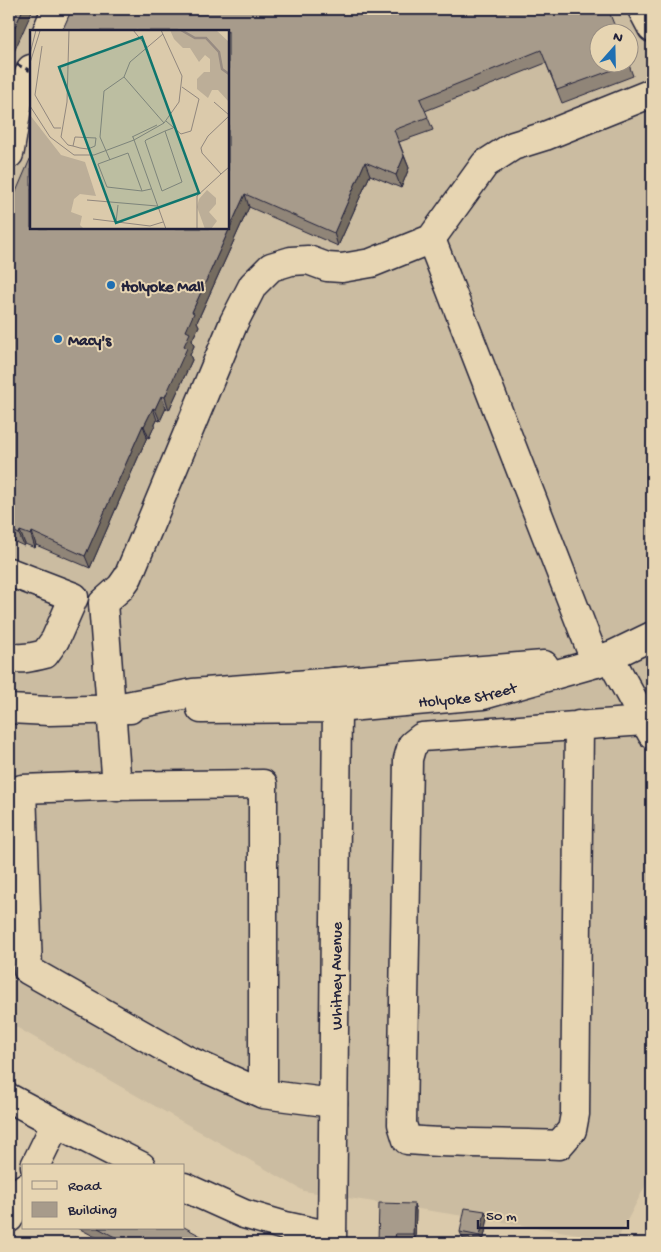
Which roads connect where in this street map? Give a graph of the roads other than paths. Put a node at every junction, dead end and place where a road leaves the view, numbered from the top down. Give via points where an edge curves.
1 (56, 9) edge
2 (642, 9) edge
3 (652, 28) edge
4 (47, 30) edge
5 (30, 72) edge
6 (652, 93) edge
7 (9, 154) edge
8 (431, 239) junction
9 (9, 572) edge
10 (74, 597) junction
11 (103, 603) junction
12 (652, 636) edge
13 (9, 657) edge
14 (602, 660) junction
15 (335, 695) junction
16 (9, 708) edge
17 (112, 709) junction
18 (579, 725) junction
19 (648, 728) edge
20 (117, 787) junction
21 (263, 1094) junction
22 (9, 1098) edge
23 (334, 1103) junction
24 (56, 1123) junction
25 (36, 1164) edge
26 (137, 1164) edge
27 (185, 1187) edge
28 (22, 1192) edge
29 (9, 1218) edge
30 (331, 1240) edge

1 - 4 main road
2 - 3 main road
5 - 7 main road via 18,102
6 - 8 main road via 513,146 485,164
8 - 11 main road via 371,263 342,268 308,260 291,260 270,268 253,285 234,322 128,577
8 - 14 main road
9 - 10 main road
10 - 11 main road
10 - 13 main road via 55,640 45,654
11 - 17 main road
12 - 14 main road, Holyoke Street
14 - 15 main road, Holyoke Street via 535,666
14 - 19 main road
15 - 17 main road via 193,693
15 - 23 main road, Whitney Avenue
16 - 17 main road via 49,711
17 - 20 main road
18 - 18 main road via 422,737 412,745 408,759 402,1124 407,1140 559,1144 572,1130 575,1114
18 - 19 main road
20 - 21 main road via 263,784
20 - 21 main road via 22,790 28,970 185,1059
21 - 23 main road
22 - 24 main road
23 - 30 main road, Whitney Avenue
24 - 25 main road
24 - 26 main road
27 - 30 main road via 244,1214
28 - 29 main road

